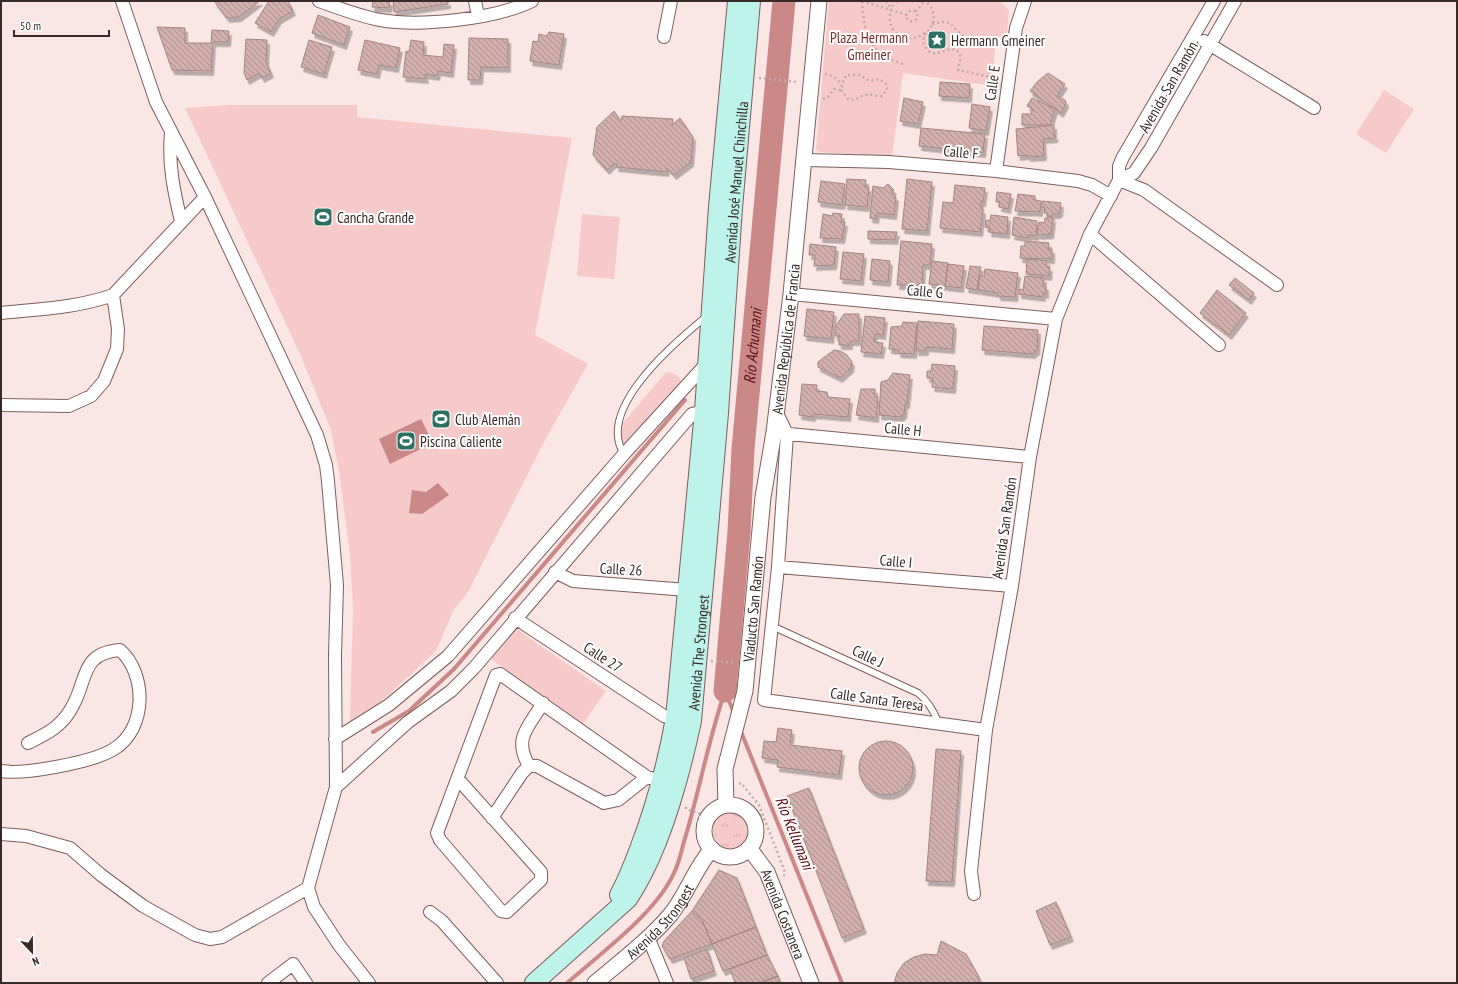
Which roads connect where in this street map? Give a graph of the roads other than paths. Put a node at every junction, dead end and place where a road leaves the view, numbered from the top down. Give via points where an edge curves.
1 (122, 1) edge
2 (319, 1) edge
3 (475, 1) edge
4 (532, 1) edge
5 (671, 1) edge
6 (737, 1) edge
7 (751, 1) edge
8 (819, 1) edge
9 (1214, 1) edge
10 (1235, 1) edge
11 (1019, 3) edge
12 (478, 16) junction
13 (1195, 35) junction
14 (664, 37) dead end
15 (1210, 44) junction
16 (1314, 108) dead end
17 (171, 134) junction
18 (805, 160) junction
19 (996, 171) junction
20 (1119, 180) junction
21 (1111, 196) junction
22 (205, 197) junction
23 (726, 208) junction
24 (181, 221) junction
25 (1090, 234) junction
26 (1277, 285) dead end
27 (791, 294) junction
28 (113, 295) junction
29 (1, 313) edge
30 (710, 314) junction
31 (1056, 319) junction
32 (1219, 345) dead end
33 (716, 362) junction
34 (1, 405) edge
35 (776, 410) joint
36 (712, 412) junction
37 (780, 433) junction
38 (624, 454) junction
39 (1030, 457) junction
40 (778, 567) junction
41 (555, 572) junction
42 (1012, 586) junction
43 (695, 591) junction
44 (515, 618) junction
45 (772, 626) junction
46 (764, 700) joint
47 (543, 703) junction
48 (683, 720) junction
49 (939, 724) junction
50 (986, 730) junction
51 (335, 739) junction
52 (28, 743) dead end
53 (529, 766) junction
54 (1, 771) edge
55 (458, 779) junction
56 (661, 781) junction
57 (336, 787) junction
58 (726, 805) junction
59 (492, 818) junction
60 (1, 834) edge
61 (749, 848) junction
62 (712, 849) junction
63 (308, 888) junction
64 (974, 894) dead end
65 (430, 912) dead end
66 (648, 937) junction
67 (268, 983) edge
68 (306, 983) edge
69 (369, 983) edge
70 (496, 983) edge
71 (534, 983) edge
72 (595, 983) edge
73 (667, 983) edge
74 (811, 983) edge

1 - 17 street via 156,102
2 - 12 street via 380,20 446,21
3 - 12 street
4 - 12 street via 514,10
5 - 14 street
6 - 23 main road, Avenida José Manuel Chinchilla
7 - 23 main road, Avenida José Manuel Chinchilla
8 - 18 street, Avenida República de Francia
9 - 13 street, Avenida San Ramón
10 - 15 street, Avenida San Ramón
11 - 19 street, Calle E
13 - 15 street
13 - 20 street, Avenida San Ramón via 1123,157 1119,166
15 - 16 street
15 - 20 street, Avenida San Ramón via 1151,148 1134,172
17 - 22 street
17 - 24 street via 170,171
18 - 19 street, Calle F via 889,162
18 - 27 street, Avenida República de Francia
19 - 21 street, Calle F via 1092,184
20 - 21 street, Avenida San Ramón
20 - 26 street via 1144,190
21 - 25 street, Avenida San Ramón
22 - 24 street
22 - 51 street via 317,435 326,465 337,585
23 - 30 main road, Avenida José Manuel Chinchilla
23 - 33 main road, Avenida José Manuel Chinchilla
24 - 28 street
25 - 31 street, Avenida San Ramón
25 - 32 street
27 - 31 street, Calle G
27 - 35 street, Avenida República de Francia
28 - 29 street via 72,306
28 - 34 street via 118,329 117,349 104,381 91,396 69,406
30 - 33 main road, Avenida José Manuel Chinchilla
30 - 38 lane via 667,351 630,393 616,430 618,446
31 - 39 street, Avenida San Ramón
33 - 36 main road, Avenida The Strongest
33 - 38 street
35 - 37 street, Viaducto San Ramón
36 - 41 street via 692,414
36 - 43 main road, Avenida The Strongest
37 - 39 street, Calle H
37 - 40 street, Avenida República de Francia
37 - 58 street, Viaducto San Ramón via 763,498 743,660 745,691 725,769
38 - 51 street via 448,656 389,706
39 - 42 street, Avenida San Ramón
40 - 42 street, Calle I
40 - 45 street, Avenida República de Francia
41 - 43 street, Calle 26 via 573,581
41 - 44 street
42 - 50 street, Avenida San Ramón
43 - 48 main road, Avenida The Strongest
44 - 48 street, Calle 27 via 664,716
44 - 57 street via 474,668 450,691 408,722
45 - 46 street, Avenida República de Francia
45 - 49 lane, Calle J via 918,693 932,708
46 - 49 street, Calle Santa Teresa
47 - 53 street via 524,734 520,746
47 - 55 street via 500,674 496,675
47 - 56 street
48 - 56 main road, Avenida The Strongest
49 - 50 street, Calle Santa Teresa
50 - 64 street, Avenida San Ramón via 971,871
51 - 57 street
52 - 54 street via 54,730 62,722 72,709 88,664 96,657 107,651 120,650 128,657 140,697 134,724 126,738 114,750 65,765 28,771
53 - 56 street via 537,766 604,803 618,800
53 - 59 street
55 - 59 street
55 - 59 street via 437,834 501,911 507,912 542,877 541,872
56 - 71 main road, Avenida The Strongest via 630,872 605,920
57 - 63 street
58 - 61 street via 740,807 753,817 756,833
58 - 62 street via 713,811 705,825 707,842
60 - 63 street via 26,836 70,848 107,880 143,906 195,935 210,939 222,937
61 - 62 street via 731,856
61 - 74 street, Avenida Costanera via 767,872
62 - 66 street, Avenida Strongest via 670,914
63 - 69 street via 314,907 339,945
65 - 70 street via 442,921
66 - 72 street, Avenida Strongest
66 - 73 street
67 - 68 street via 293,964

